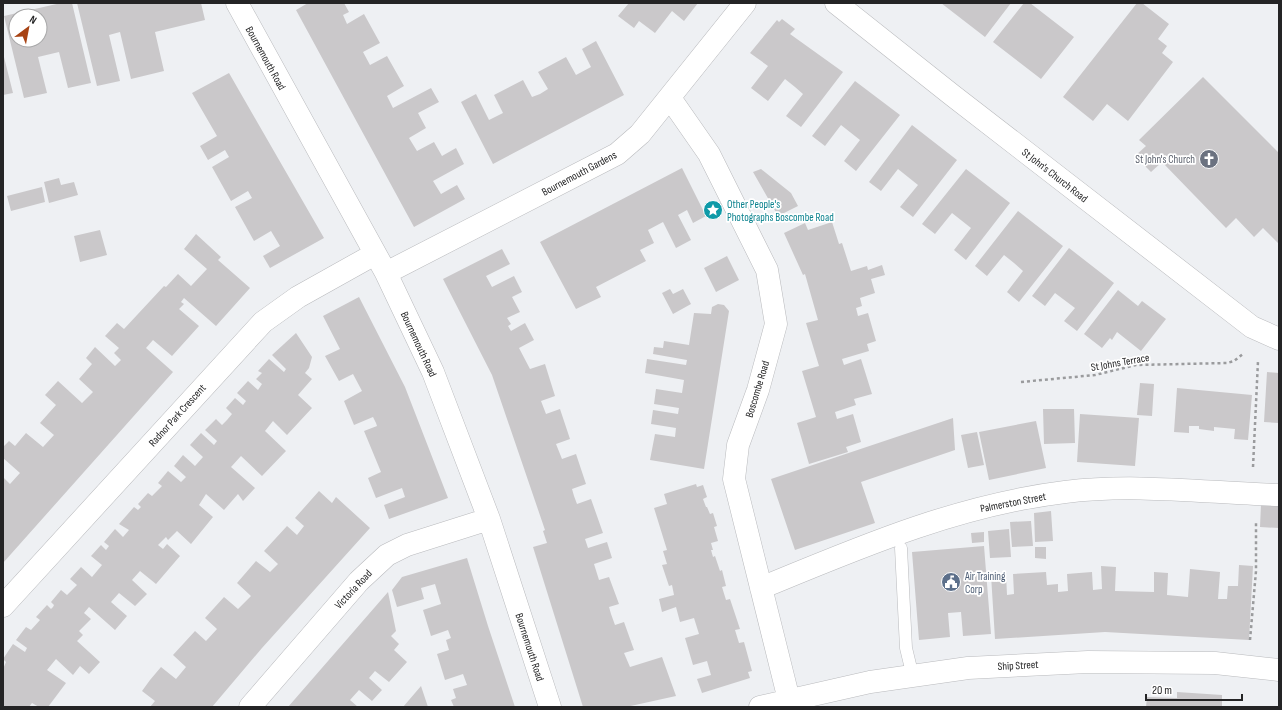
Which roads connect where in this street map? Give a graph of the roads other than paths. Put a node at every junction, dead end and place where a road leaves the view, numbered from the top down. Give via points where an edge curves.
1 (237, 3) edge
2 (745, 3) edge
3 (836, 3) edge
4 (670, 98) junction
5 (375, 254) junction
6 (386, 273) junction
7 (1279, 338) edge
8 (1279, 495) edge
9 (489, 519) junction
10 (901, 548) dead end
11 (761, 588) junction
12 (3, 606) edge
13 (1279, 670) edge
14 (913, 677) junction
15 (789, 700) junction
16 (250, 707) edge
17 (550, 707) edge
18 (760, 707) edge

1 - 5 street, Bournemouth Road
2 - 4 street, Bournemouth Gardens
3 - 7 street, St John's Church Road via 1252,326
4 - 6 street, Bournemouth Gardens via 640,134 617,154
4 - 11 street, Boscombe Road via 709,154 767,270 776,324 758,390 738,445 734,479
5 - 6 street, Bournemouth Road
5 - 12 street, Radnor Park Crescent via 298,297 263,322
6 - 9 street, Bournemouth Road via 433,372
8 - 11 street, Palmerston Street via 1136,488 1066,492 1009,501 937,519 888,536
9 - 16 street, Victoria Road via 408,545 387,555 359,581
9 - 17 street, Bournemouth Road
10 - 14 lane via 906,648
11 - 15 street, Boscombe Road
13 - 14 street, Ship Street via 1215,663 1088,662 968,668
14 - 15 street, Ship Street via 870,682
15 - 18 street, Ship Street

